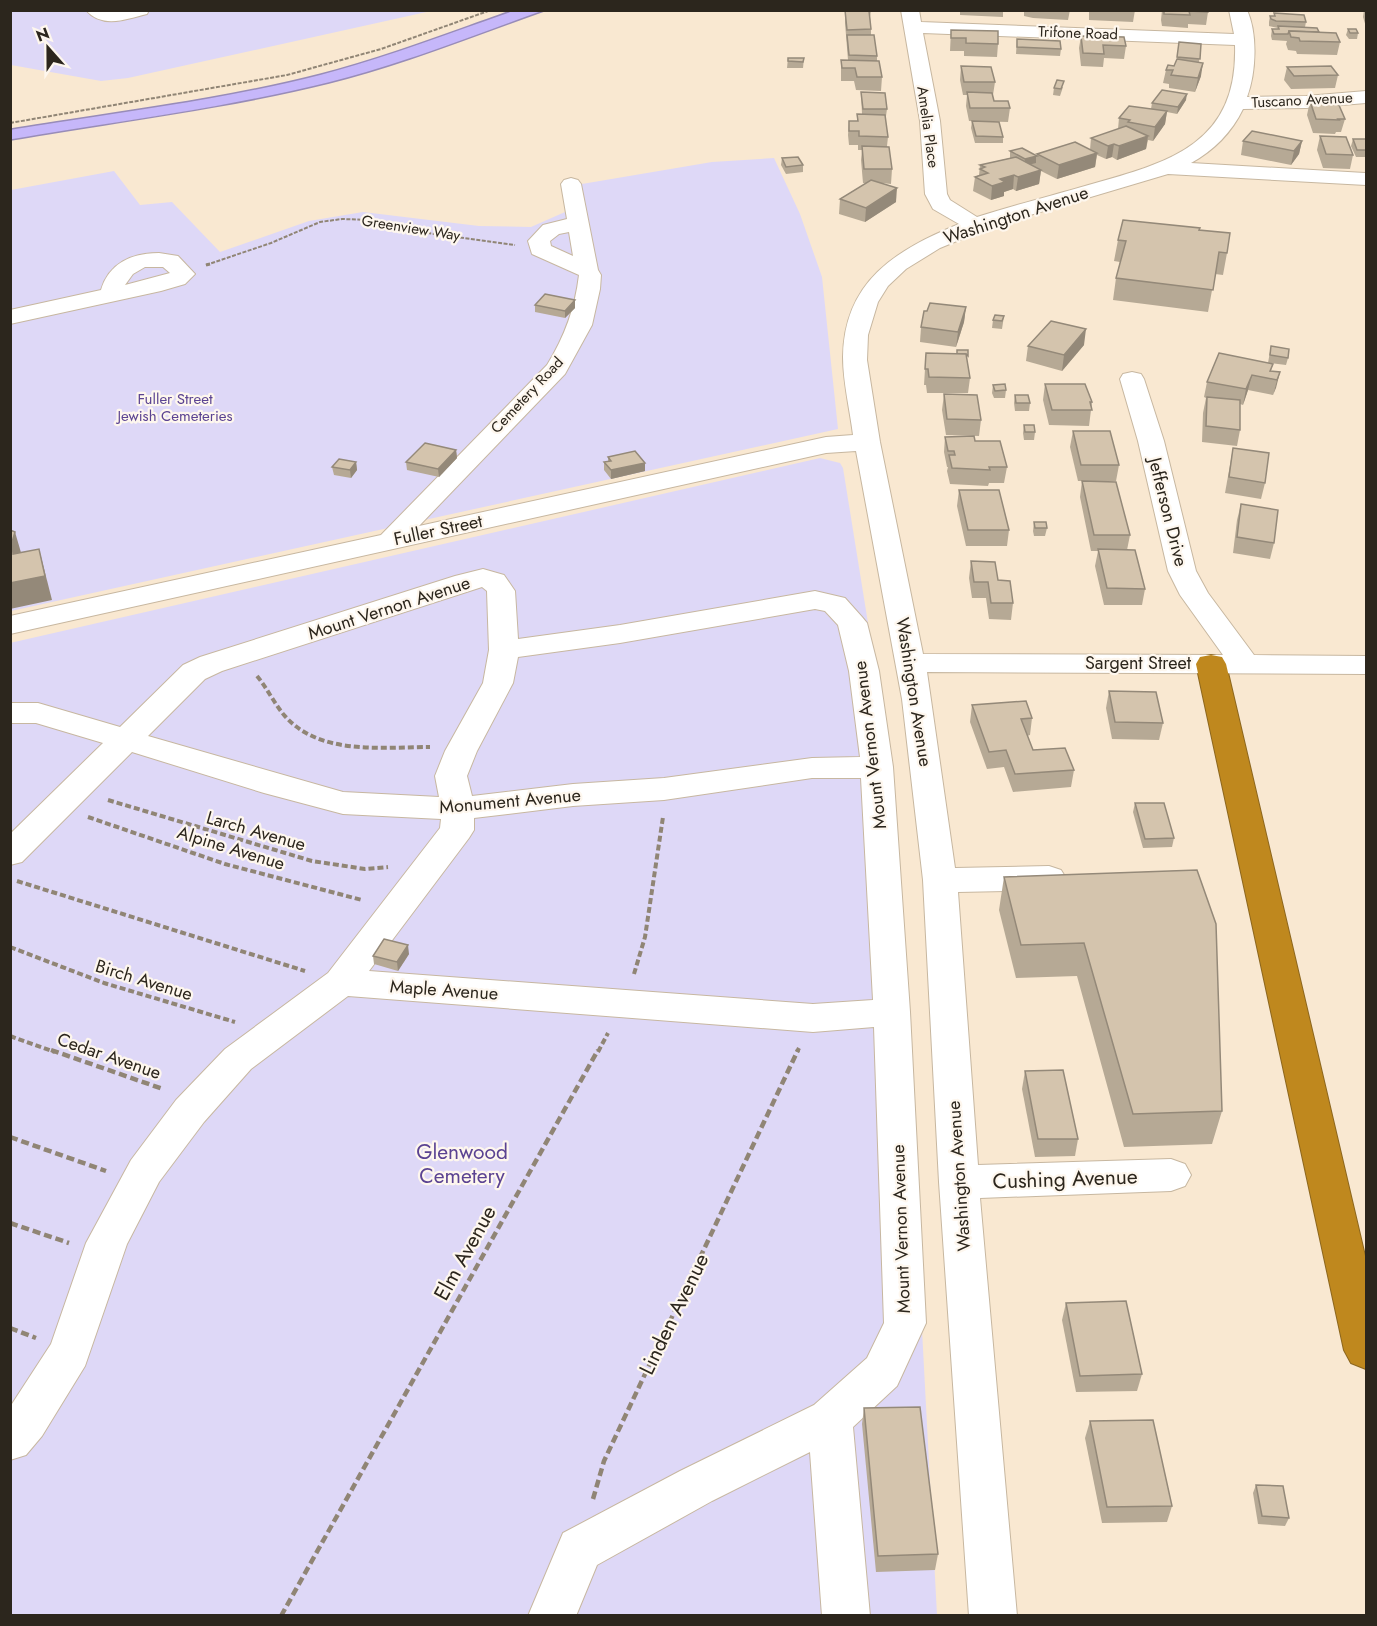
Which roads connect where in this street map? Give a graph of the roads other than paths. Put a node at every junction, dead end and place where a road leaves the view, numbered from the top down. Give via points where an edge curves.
1 (141, 10) edge
2 (1238, 10) edge
3 (101, 14) edge
4 (912, 19) edge
5 (1243, 40) junction
6 (1366, 97) edge
7 (1237, 103) junction
8 (1216, 133) junction
9 (1243, 139) edge
10 (1310, 154) dead end
11 (1168, 168) junction
12 (1318, 176) junction
13 (1365, 179) edge
14 (571, 184) dead end
15 (579, 225) junction
16 (975, 225) junction
17 (182, 270) road end
18 (586, 270) junction
19 (10, 317) edge
20 (1132, 379) dead end
21 (867, 442) junction
22 (391, 540) junction
23 (10, 625) edge
24 (504, 650) junction
25 (910, 663) junction
26 (1228, 664) junction
27 (1366, 665) edge
28 (10, 713) edge
29 (127, 739) junction
30 (876, 767) junction
31 (458, 809) junction
32 (10, 854) edge
33 (1084, 877) edge
34 (940, 880) junction
35 (341, 982) junction
36 (892, 1012) junction
37 (1171, 1175) dead end
38 (959, 1182) junction
39 (1366, 1350) edge
40 (830, 1419) junction
41 (10, 1440) edge
42 (552, 1616) edge
43 (846, 1616) edge
44 (993, 1616) edge

1 - 3 street
2 - 5 street, Washington Avenue via 1244,27
4 - 5 street, Trifone Road
4 - 16 street, Amelia Place via 930,120 936,194 941,204
5 - 7 street, Washington Avenue via 1245,72
6 - 7 street, Tuscano Avenue
7 - 8 street, Washington Avenue
8 - 9 street
8 - 11 street, Washington Avenue
10 - 12 street
11 - 12 street
11 - 16 street, Washington Avenue
12 - 13 street
14 - 15 street, Cemetery Road
15 - 18 street, Cemetery Road
15 - 18 street via 548,231 538,241 540,249
16 - 21 street, Washington Avenue via 908,257 879,282 866,302 855,347
17 - 19 street via 163,260 130,265 118,274 111,294
18 - 22 street, Cemetery Road via 590,276 584,315 576,339 556,369
20 - 26 street, Jefferson Drive via 1182,571
21 - 22 street, Fuller Street via 826,445
21 - 25 street, Washington Avenue
22 - 23 street, Fuller Street
24 - 29 street, Mount Vernon Avenue via 501,591 494,581 483,578 211,664 194,672
24 - 30 street, Mount Vernon Avenue via 620,634 784,604 814,600 834,604 852,623 864,671
24 - 31 street via 498,682 451,776
25 - 26 street, Sargent Street
25 - 34 street, Washington Avenue
26 - 27 street, Sargent Street
26 - 39 highway
28 - 29 street, Monument Avenue via 38,712
29 - 31 street, Monument Avenue via 343,803
29 - 32 street, Mount Vernon Avenue
30 - 31 street, Monument Avenue via 812,768 664,789
30 - 36 street, Mount Vernon Avenue
31 - 35 street via 457,830
33 - 34 street
34 - 38 street, Washington Avenue
35 - 36 street, Maple Avenue via 813,1018
35 - 41 street via 238,1059 198,1102 145,1171 107,1243 70,1352 27,1422
36 - 40 street, Mount Vernon Avenue via 904,1323 882,1372
37 - 38 street, Cushing Avenue
38 - 44 street, Washington Avenue
40 - 42 street, Mount Vernon Avenue via 580,1549
40 - 43 street

